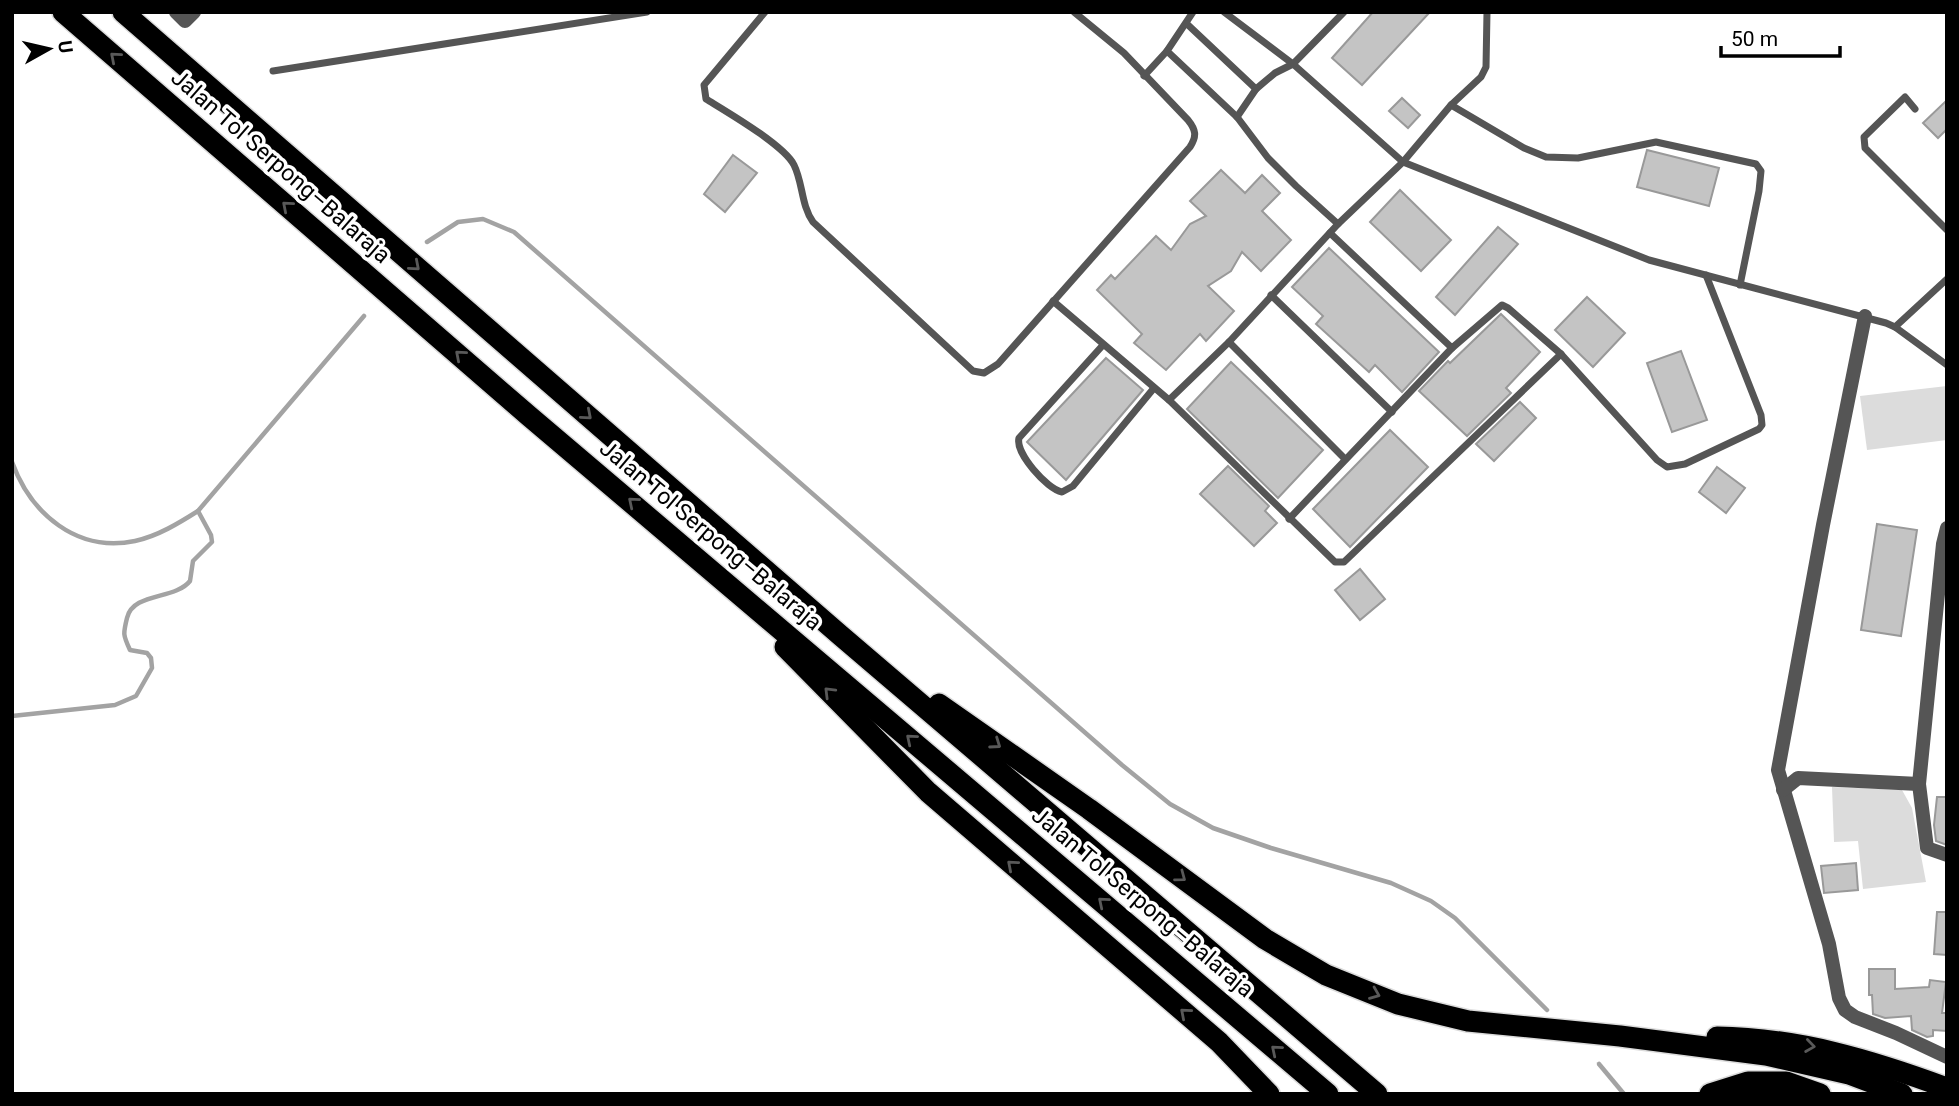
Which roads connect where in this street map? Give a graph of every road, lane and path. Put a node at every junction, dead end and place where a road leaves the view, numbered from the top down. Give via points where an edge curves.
1 (63, 12) edge
2 (123, 12) edge
3 (176, 12) edge
4 (194, 12) edge
5 (647, 12) edge
6 (765, 12) edge
7 (1074, 12) edge
8 (1193, 12) edge
9 (1224, 12) edge
10 (1344, 12) edge
11 (1487, 12) edge
12 (625, 14) edge
13 (1187, 24) junction
14 (1167, 51) junction
15 (1293, 64) junction
16 (273, 71) dead end
17 (1144, 76) junction
18 (1256, 89) junction
19 (1451, 105) junction
20 (1915, 109) dead end
21 (1237, 117) junction
22 (1403, 162) junction
23 (1338, 224) junction
24 (1947, 230) edge
25 (1330, 233) junction
26 (1706, 275) junction
27 (1947, 279) edge
28 (1740, 285) junction
29 (1271, 295) junction
30 (1053, 301) junction
31 (1865, 316) junction
32 (1895, 327) junction
33 (1229, 342) junction
34 (1103, 345) junction
35 (1452, 348) junction
36 (1561, 354) junction
37 (1947, 366) edge
38 (1154, 388) junction
39 (1168, 400) junction
40 (1392, 412) junction
41 (1345, 459) junction
42 (1289, 519) junction
43 (1947, 528) edge
44 (685, 546) junction
45 (840, 635) junction
46 (1919, 784) junction
47 (1783, 790) junction
48 (1947, 855) edge
49 (1620, 1036) junction
50 (1219, 1042) junction
51 (1947, 1057) edge
52 (1947, 1088) edge
53 (1269, 1094) edge
54 (1280, 1094) edge
55 (1328, 1094) edge
56 (1377, 1094) edge
57 (1710, 1094) edge
58 (1820, 1094) edge
59 (1902, 1094) edge

44 -> 1 highway, Jalan Tol Serpong–Balaraja
2 -> 45 highway, Jalan Tol Serpong–Balaraja
3 - 4 street via 185,20
5 - 12 lane
6 - 30 lane via 704,85 704,94 788,155 809,216 824,233 973,371 984,373 998,364
7 - 17 lane
8 - 13 lane
9 - 15 lane
10 - 15 lane
11 - 19 lane via 1486,67
12 - 16 lane
13 - 14 lane
13 - 18 lane
14 - 17 lane
14 - 21 lane
15 - 18 lane
15 - 22 lane
17 - 30 lane via 1188,120 1196,136
18 - 21 lane
19 - 22 lane
19 - 28 lane via 1546,157 1578,158 1657,142 1756,164 1759,191
20 - 24 lane via 1905,97 1864,137 1865,148
21 - 23 lane via 1268,158
22 - 23 lane
22 - 26 lane via 1649,260
23 - 25 lane
25 - 29 lane
25 - 35 lane
26 - 28 lane
26 - 36 lane via 1761,415 1762,425 1755,432 1685,464 1667,467
27 - 32 lane
28 - 31 lane
29 - 33 lane
29 - 40 lane
30 - 34 lane
31 - 32 lane
31 - 47 street via 1779,770
32 - 37 lane
33 - 39 lane
33 - 41 lane
34 - 38 lane
34 - 38 lane via 1019,438 1021,453 1052,488 1062,492 1073,486
35 - 36 lane via 1502,305
35 - 40 lane
36 - 42 lane via 1344,562 1335,562
38 - 39 lane
39 - 42 lane
40 - 41 lane
41 - 42 lane
43 - 46 street
50 -> 44 highway via 928,792
55 -> 44 highway, Jalan Tol Serpong–Balaraja
45 -> 49 highway via 1265,939 1326,975 1398,1004 1468,1021
45 - 56 highway, Jalan Tol Serpong–Balaraja
46 - 47 street via 1798,778
46 - 48 street via 1927,848
47 - 51 street via 1845,1010
49 -> 52 highway via 1750,1037 1827,1049
49 - 59 highway via 1766,1055 1849,1074
50 - 53 highway
50 - 54 highway
57 - 58 highway via 1748,1082 1786,1082

